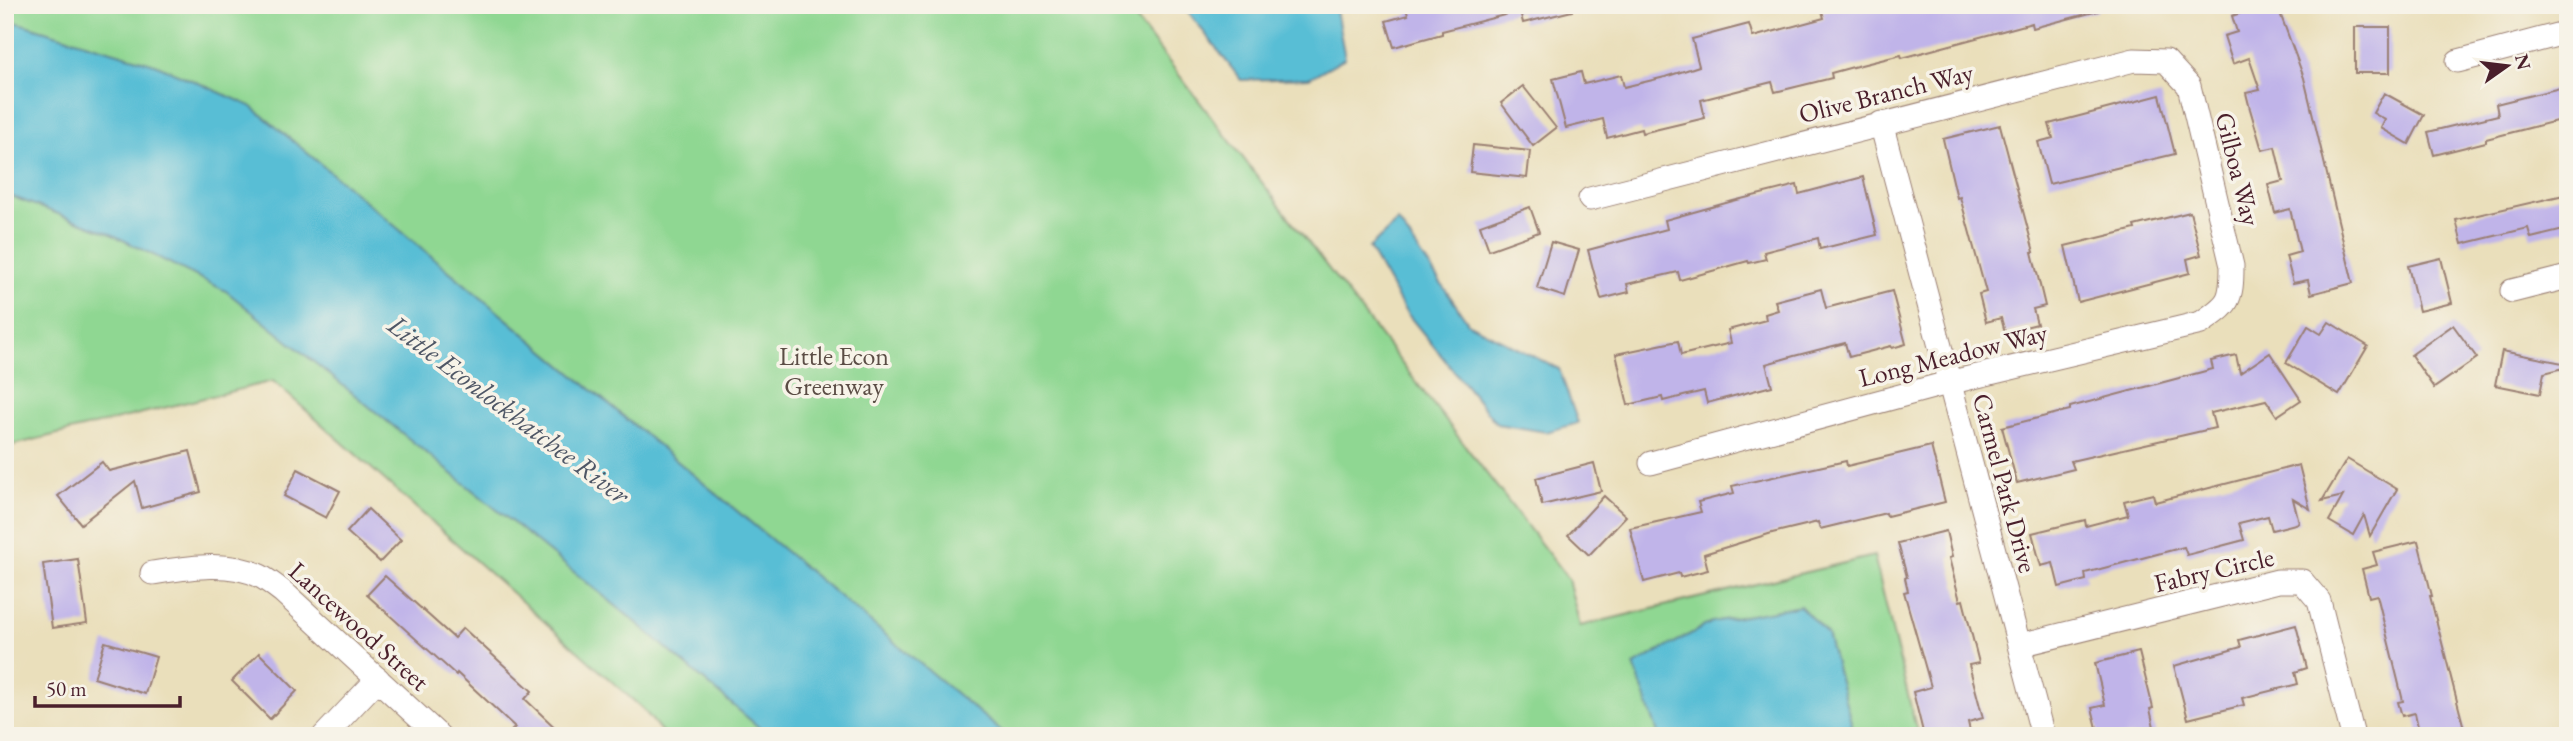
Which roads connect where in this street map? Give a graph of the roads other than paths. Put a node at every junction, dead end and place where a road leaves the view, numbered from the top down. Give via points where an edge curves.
1 (2568, 32) edge
2 (2458, 61) dead end
3 (2189, 86) joint
4 (1881, 123) junction
5 (1590, 199) dead end
6 (2232, 267) joint
7 (2568, 276) edge
8 (2512, 291) dead end
9 (1948, 383) junction
10 (1651, 463) dead end
11 (152, 573) dead end
12 (2020, 645) junction
13 (378, 678) junction
14 (324, 736) edge
15 (439, 736) edge
16 (2043, 736) edge
17 (2353, 736) edge

1 - 2 street
3 - 4 street, Olive Branch Way via 2166,61 2134,60
3 - 6 street, Gilboa Way
4 - 5 street, Olive Branch Way
4 - 9 street, Carmel Park Drive
6 - 9 street, Long Meadow Way via 2232,292 2223,309 2201,323
7 - 8 street
9 - 10 street, Long Meadow Way
9 - 12 street, Carmel Park Drive
11 - 13 street, Lancewood Street via 231,568 260,576
12 - 16 street, Carmel Park Drive
12 - 17 street, Fabry Circle via 2278,581 2302,581 2319,601
13 - 14 street
13 - 15 street, Lancewood Street

